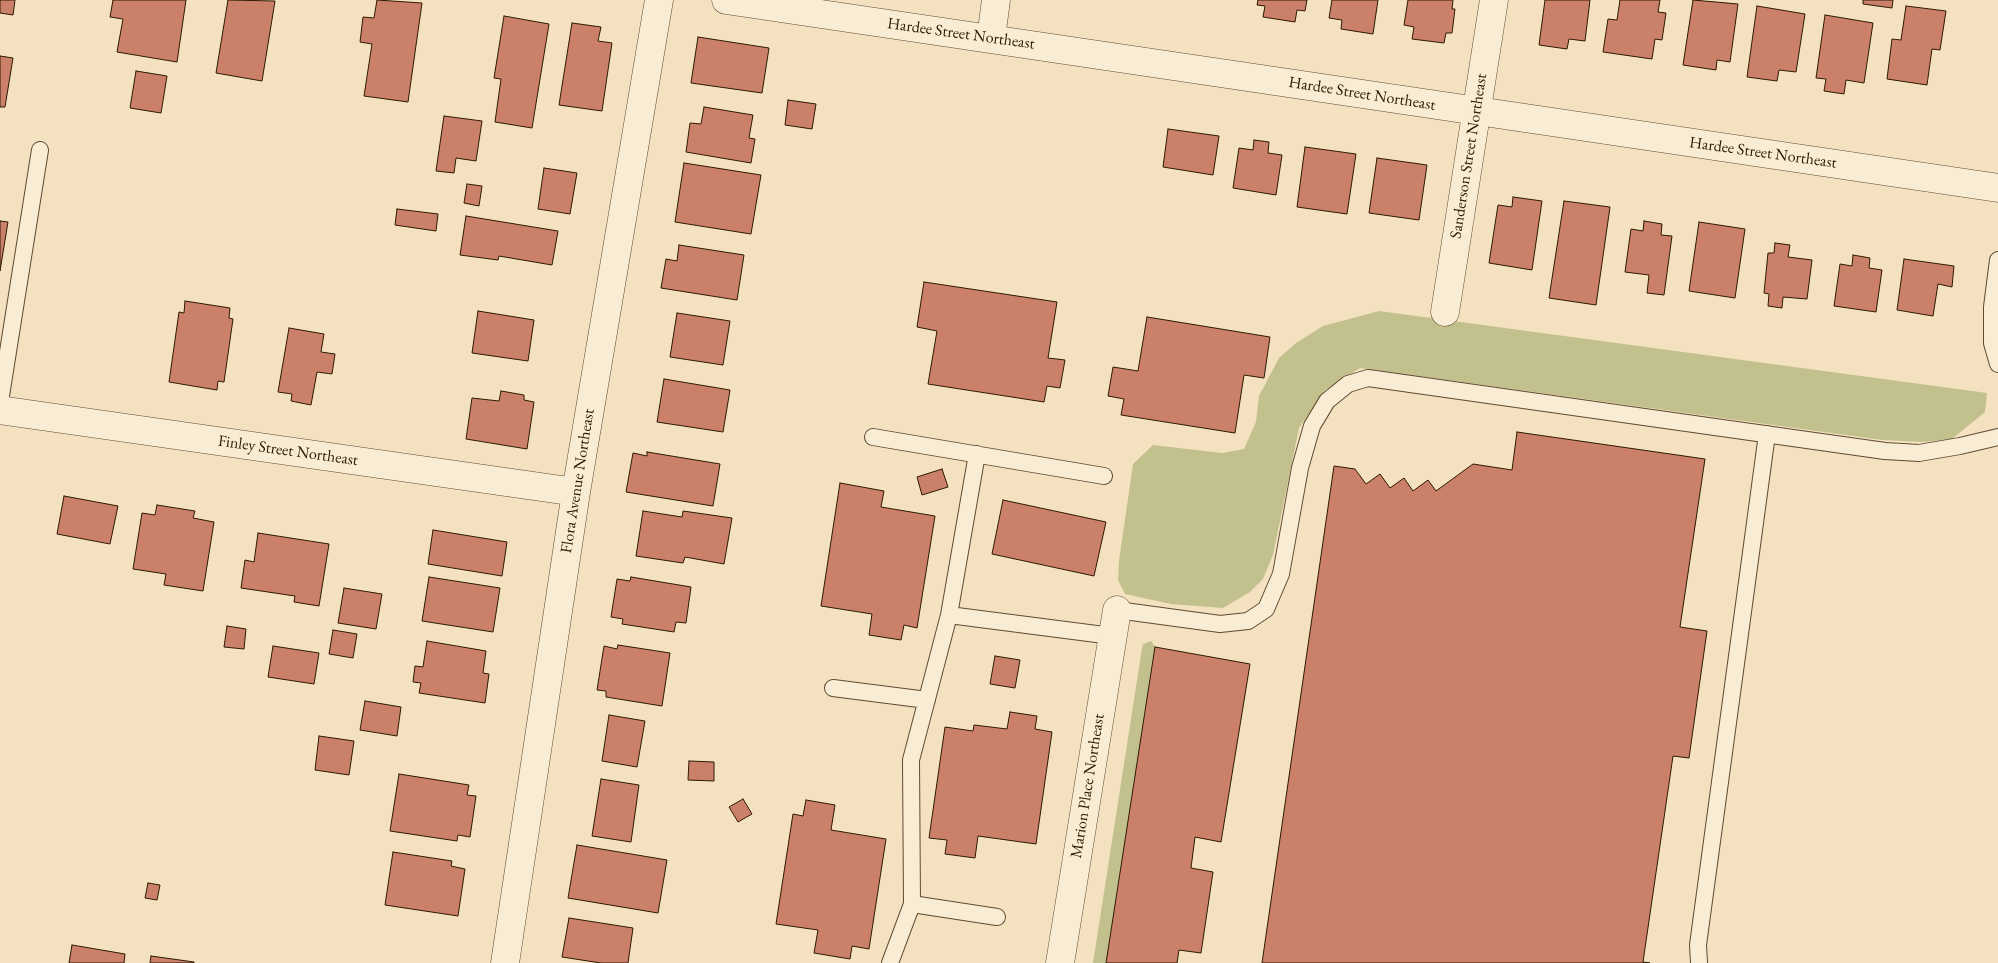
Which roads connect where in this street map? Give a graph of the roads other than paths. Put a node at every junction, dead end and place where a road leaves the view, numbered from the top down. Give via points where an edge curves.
1 (659, 0) edge
2 (726, 0) edge
3 (996, 0) edge
4 (1494, 0) edge
5 (991, 38) junction
6 (1476, 111) junction
7 (40, 150) dead end
8 (1998, 188) edge
9 (1998, 260) edge
10 (1445, 312) dead end
11 (1998, 364) edge
12 (0, 402) edge
13 (0, 410) edge
14 (1767, 434) junction
15 (873, 437) dead end
16 (1998, 437) edge
17 (977, 454) junction
18 (1104, 476) dead end
19 (576, 492) junction
20 (1117, 610) joint
21 (949, 615) junction
22 (1112, 636) junction
23 (833, 688) dead end
24 (927, 700) junction
25 (912, 904) junction
26 (997, 917) dead end
27 (505, 963) edge
28 (890, 963) edge
29 (1060, 963) edge
30 (1699, 963) edge

1 - 19 street, Flora Avenue Northeast
2 - 5 street, Hardee Street Northeast
3 - 5 street
4 - 6 street, Sanderson Street Northeast
5 - 6 street, Hardee Street Northeast
6 - 8 street, Hardee Street Northeast
6 - 10 street, Sanderson Street Northeast
7 - 12 lane
9 - 11 lane via 1992,307 1992,343
13 - 19 street, Finley Street Northeast
14 - 16 lane via 1885,451 1919,452
14 - 20 lane via 1368,378 1348,384 1327,401 1312,426 1300,468 1281,574 1266,609 1248,621 1220,624
14 - 30 lane via 1698,945
15 - 17 lane
17 - 18 lane
17 - 21 lane
19 - 27 street, Flora Avenue Northeast
20 - 22 street, Marion Place Northeast
21 - 22 lane
21 - 24 lane
22 - 29 street, Marion Place Northeast
23 - 24 lane
24 - 25 lane via 912,760
25 - 26 lane
25 - 28 lane

